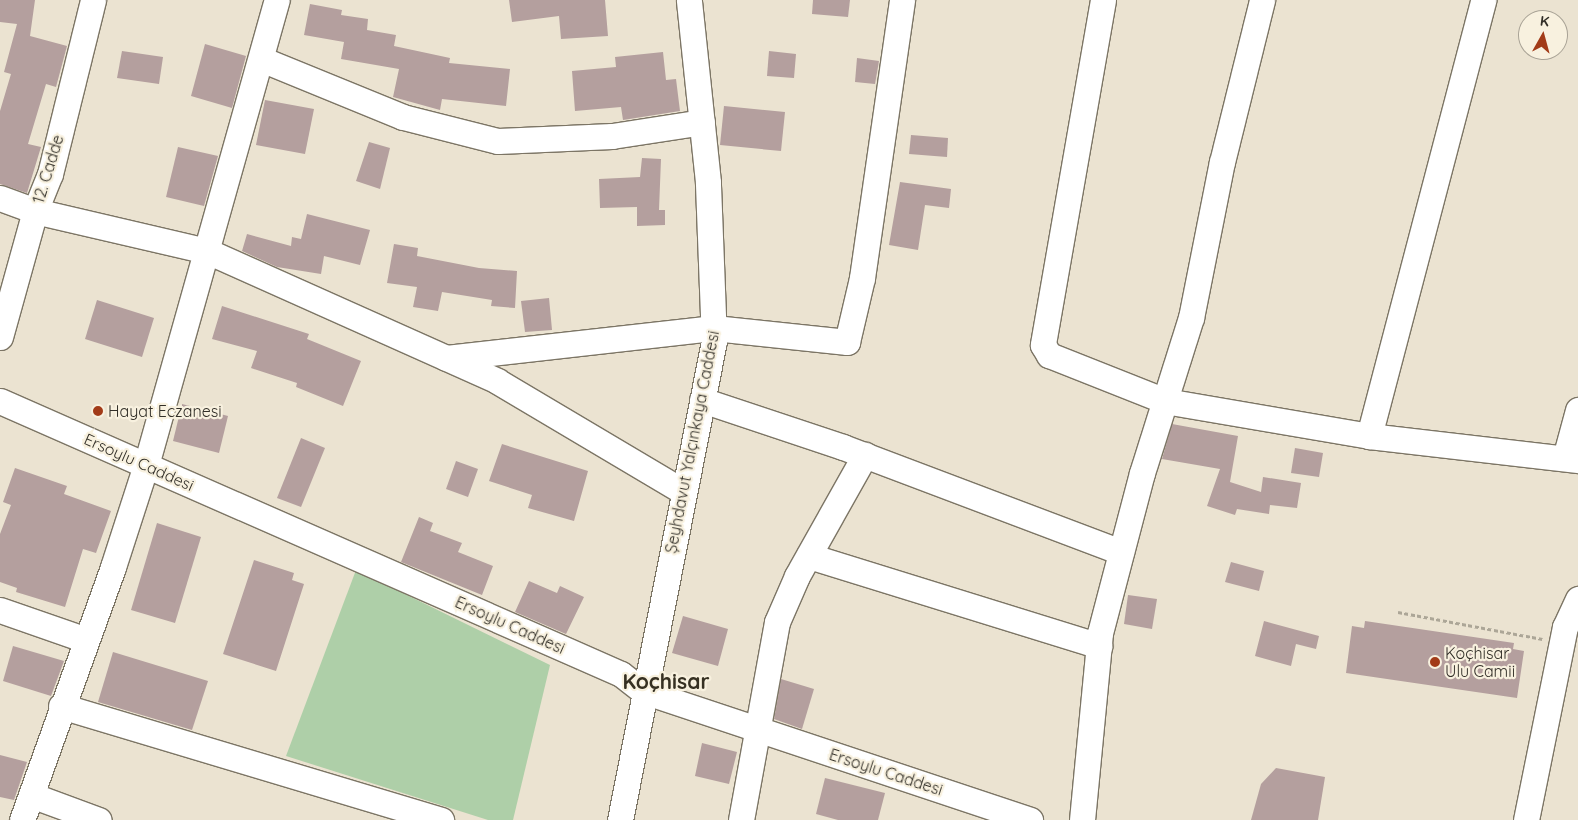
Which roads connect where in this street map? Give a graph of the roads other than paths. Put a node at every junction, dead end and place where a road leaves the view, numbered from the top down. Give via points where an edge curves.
1 (93, 0) edge
2 (277, 0) edge
3 (689, 0) edge
4 (902, 0) edge
5 (1103, 0) edge
6 (1262, 0) edge
7 (1483, 0) edge
8 (261, 59) junction
9 (702, 122) junction
10 (0, 198) edge
11 (35, 210) junction
12 (207, 250) junction
13 (714, 328) junction
14 (0, 337) edge
15 (446, 358) junction
16 (702, 400) junction
17 (0, 401) edge
18 (1165, 401) junction
19 (1578, 410) edge
20 (1370, 436) junction
21 (865, 455) junction
22 (1571, 459) edge
23 (146, 465) junction
24 (684, 492) junction
25 (1121, 552) junction
26 (809, 556) junction
27 (1578, 599) edge
28 (0, 610) edge
29 (86, 640) junction
30 (1098, 646) junction
31 (644, 691) junction
32 (62, 706) junction
33 (755, 728) junction
34 (31, 795) junction
35 (22, 820) edge
36 (99, 820) edge
37 (441, 820) edge
38 (620, 820) edge
39 (741, 820) edge
40 (1030, 820) edge
41 (1082, 820) edge
42 (1526, 820) edge

1 - 11 street, 12. Cadde via 50,174
2 - 8 street
3 - 9 street, Şeyhdavut Yalçınkaya Caddesi
4 - 13 street via 862,278 847,342
5 - 18 street via 1043,345 1050,356
6 - 18 street via 1222,162 1192,318
7 - 20 street
8 - 9 street via 403,116 498,141 612,136
8 - 12 street
9 - 13 street, Şeyhdavut Yalçınkaya Caddesi via 708,182
10 - 11 street
11 - 12 street
11 - 14 street, 12. Cadde
12 - 15 street
12 - 23 street
13 - 15 street
13 - 16 street, Şeyhdavut Yalçınkaya Caddesi
15 - 24 street via 497,381
16 - 21 street
16 - 24 street, Şeyhdavut Yalçınkaya Caddesi
17 - 23 street, Ersoylu Caddesi
18 - 20 street
18 - 25 street
19 - 22 street
20 - 22 street
21 - 25 street
21 - 26 street
23 - 29 street
23 - 31 street, Ersoylu Caddesi via 621,674
24 - 31 street, Şeyhdavut Yalçınkaya Caddesi
25 - 30 street
26 - 30 street
26 - 33 street via 777,622
27 - 42 street via 1562,642
28 - 29 street
29 - 32 street
30 - 41 street
31 - 33 street, Ersoylu Caddesi
31 - 38 street, Şeyhdavut Yalçınkaya Caddesi
32 - 34 street
32 - 37 street
33 - 39 street
33 - 40 street, Ersoylu Caddesi
34 - 35 street
34 - 36 street

